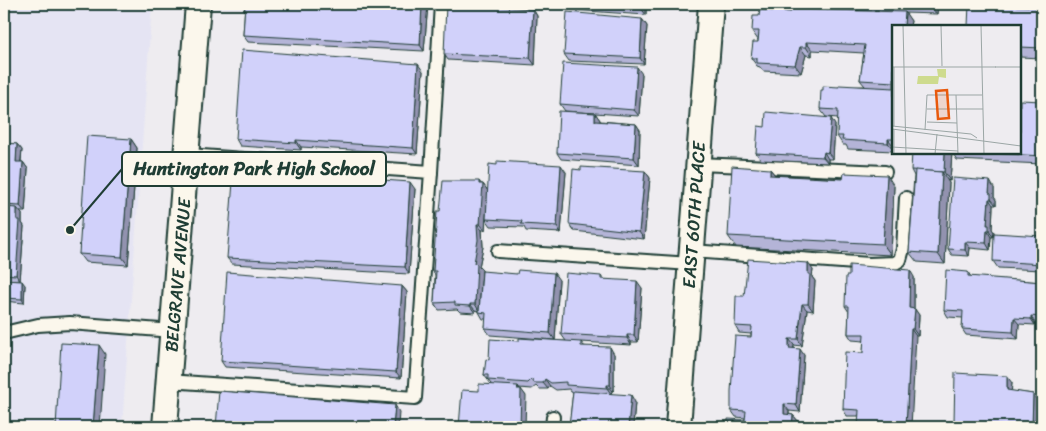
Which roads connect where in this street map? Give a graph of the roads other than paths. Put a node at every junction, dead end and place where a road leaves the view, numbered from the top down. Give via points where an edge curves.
1 (198, 4) edge
2 (441, 4) edge
3 (711, 4) edge
4 (188, 155) junction
5 (698, 164) junction
6 (431, 172) junction
7 (885, 172) dead end
8 (906, 198) dead end
9 (498, 251) dead end
10 (691, 257) junction
11 (173, 330) junction
12 (4, 333) edge
13 (168, 381) junction
14 (165, 427) edge
15 (678, 427) edge

1 - 4 street, BELGRAVE AVENUE
2 - 6 lane
3 - 5 street, EAST 60TH PLACE
4 - 6 lane
4 - 11 street, BELGRAVE AVENUE
5 - 7 lane
5 - 10 street, EAST 60TH PLACE
6 - 13 lane via 415,398
8 - 10 lane via 903,249 900,260 895,264
9 - 10 lane
10 - 15 street, EAST 60TH PLACE
11 - 12 lane via 70,323 38,325
11 - 13 street, BELGRAVE AVENUE
13 - 14 street, BELGRAVE AVENUE

